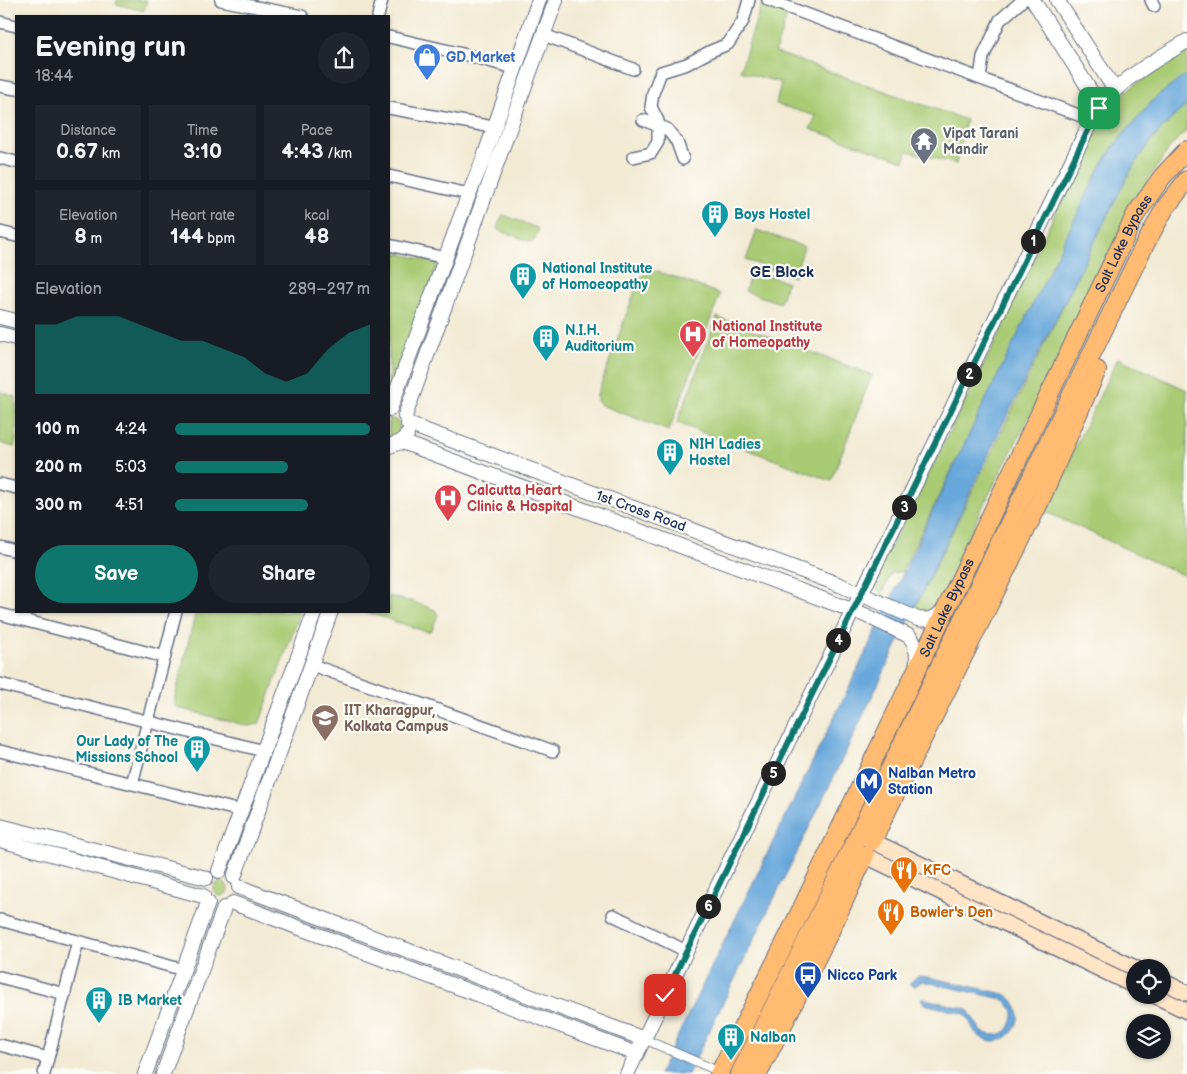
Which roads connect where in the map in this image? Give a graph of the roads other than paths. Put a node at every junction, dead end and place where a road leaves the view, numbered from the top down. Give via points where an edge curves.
1 (221, 0) edge
2 (382, 0) edge
3 (539, 0) edge
4 (556, 0) edge
5 (749, 0) edge
6 (768, 0) edge
7 (1023, 0) edge
8 (1033, 0) edge
9 (1057, 0) edge
10 (297, 15) edge
11 (378, 15) edge
12 (0, 22) edge
13 (15, 26) edge
14 (544, 35) junction
15 (390, 37) edge
16 (1187, 41) edge
17 (514, 68) junction
18 (633, 70) dead end
19 (980, 78) junction
20 (508, 85) junction
21 (0, 86) edge
22 (15, 88) edge
23 (524, 90) junction
24 (1114, 90) junction
25 (1100, 106) junction
26 (390, 108) edge
27 (643, 120) dead end
28 (1092, 120) junction
29 (493, 126) junction
30 (658, 126) junction
31 (1187, 150) edge
32 (633, 157) dead end
33 (0, 158) edge
34 (683, 159) dead end
35 (15, 162) edge
36 (390, 176) edge
37 (1187, 180) edge
38 (469, 194) junction
39 (1187, 197) edge
40 (0, 232) edge
41 (15, 236) edge
42 (390, 245) edge
43 (445, 258) junction
44 (0, 317) edge
45 (15, 322) edge
46 (15, 324) edge
47 (1083, 327) junction
48 (1107, 335) junction
49 (9, 336) edge
50 (390, 409) edge
51 (407, 420) junction
52 (393, 447) edge
53 (1056, 463) junction
54 (520, 466) junction
55 (1029, 482) junction
56 (514, 483) junction
57 (0, 484) edge
58 (15, 488) edge
59 (0, 547) edge
60 (746, 550) junction
61 (15, 551) edge
62 (738, 566) junction
63 (867, 596) junction
64 (946, 606) junction
65 (859, 612) junction
66 (176, 613) edge
67 (314, 613) edge
68 (331, 613) edge
69 (0, 614) edge
70 (303, 645) junction
71 (317, 651) junction
72 (165, 657) junction
73 (312, 665) junction
74 (915, 672) junction
75 (0, 684) edge
76 (923, 700) junction
77 (148, 722) junction
78 (928, 726) junction
79 (0, 751) edge
80 (264, 751) junction
81 (553, 751) dead end
82 (132, 784) junction
83 (242, 811) junction
84 (0, 826) edge
85 (0, 840) edge
86 (862, 845) junction
87 (219, 872) junction
88 (206, 878) junction
89 (236, 882) junction
90 (206, 900) junction
91 (228, 906) junction
92 (613, 916) dead end
93 (0, 920) edge
94 (78, 941) junction
95 (686, 951) junction
96 (1126, 964) edge
97 (184, 970) junction
98 (0, 977) edge
99 (1126, 981) edge
100 (1171, 985) edge
101 (1187, 993) edge
102 (65, 994) junction
103 (1171, 1003) edge
104 (1187, 1011) edge
105 (644, 1039) junction
106 (0, 1044) edge
107 (637, 1054) junction
108 (48, 1058) junction
109 (721, 1073) edge
110 (44, 1074) edge
111 (145, 1074) edge
112 (163, 1074) edge
113 (627, 1074) edge
114 (740, 1074) edge
115 (758, 1074) edge

1 - 10 street
2 - 11 street
3 - 17 street
4 - 14 street
5 - 30 street via 743,21 728,44 687,64 661,72 651,106
6 - 19 street
7 - 19 street via 1000,20 983,57
8 - 25 street
9 - 24 street
12 - 13 street
14 - 18 street
14 - 23 street
15 - 17 street
16 - 24 street
17 - 20 street
19 - 28 street
20 - 23 street
20 - 29 street
21 - 22 street
23 - 51 street
24 - 25 street
25 - 28 street
26 - 29 street
27 - 30 street
28 - 63 street
29 - 38 street
30 - 32 street via 658,142 651,153
30 - 34 street via 667,129 677,142
31 - 47 main road, Salt Lake Bypass via 1154,186 1136,214
33 - 35 street
36 - 38 street
37 - 48 main road, Salt Lake Bypass via 1165,208 1143,248 1113,311
38 - 43 street
39 - 48 main road, Salt Lake Bypass
40 - 41 street
42 - 43 street
43 - 50 street
44 - 45 street
46 - 49 street
47 - 48 main road
47 - 64 main road, Salt Lake Bypass
48 - 53 main road, Salt Lake Bypass
48 - 55 main road, Salt Lake Bypass
50 - 51 street, 1st Cross Road via 398,411
51 - 52 street via 408,431
51 - 54 street, 1st Cross Road
52 - 56 street, 1st Cross Road
53 - 55 main road
53 - 78 main road, Salt Lake Bypass
54 - 56 street
54 - 60 street, 1st Cross Road
55 - 76 main road, Salt Lake Bypass
56 - 62 street, 1st Cross Road
57 - 58 street
59 - 61 street
60 - 62 street
60 - 63 street, 1st Cross Road
62 - 65 street, 1st Cross Road
63 - 64 street, 1st Cross Road via 924,620 936,618
63 - 65 street
64 - 74 main road, Salt Lake Bypass
65 - 74 street, 1st Cross Road via 914,640 917,653
65 - 95 street
66 - 72 street
67 - 70 street
68 - 71 street
69 - 72 street
70 - 71 street
70 - 80 street
71 - 73 street
72 - 77 street
73 - 81 street
73 - 89 street
74 - 109 main road, Salt Lake Bypass
75 - 77 street
76 - 78 main road
76 - 86 main road, Salt Lake Bypass
77 - 80 street
77 - 82 street
78 - 86 main road, Salt Lake Bypass
79 - 82 street
80 - 83 street
82 - 83 street
83 - 87 street
84 - 88 street
85 - 90 street
86 - 96 main road
86 - 99 main road
86 - 114 main road, Salt Lake Bypass
86 - 115 main road, Salt Lake Bypass via 826,937
87 - 88 street
87 - 89 street via 229,873
88 - 90 street via 202,890
89 - 91 street via 239,894
89 - 105 street
90 - 91 street via 213,907
90 - 97 street
91 - 107 street
91 - 112 street
92 - 95 street
93 - 94 street
94 - 97 street
94 - 102 street
95 - 105 street
97 - 111 street
98 - 102 street
100 - 101 main road
102 - 108 street
103 - 104 main road
105 - 107 street
105 - 109 street
106 - 108 street
107 - 113 street
108 - 110 street

